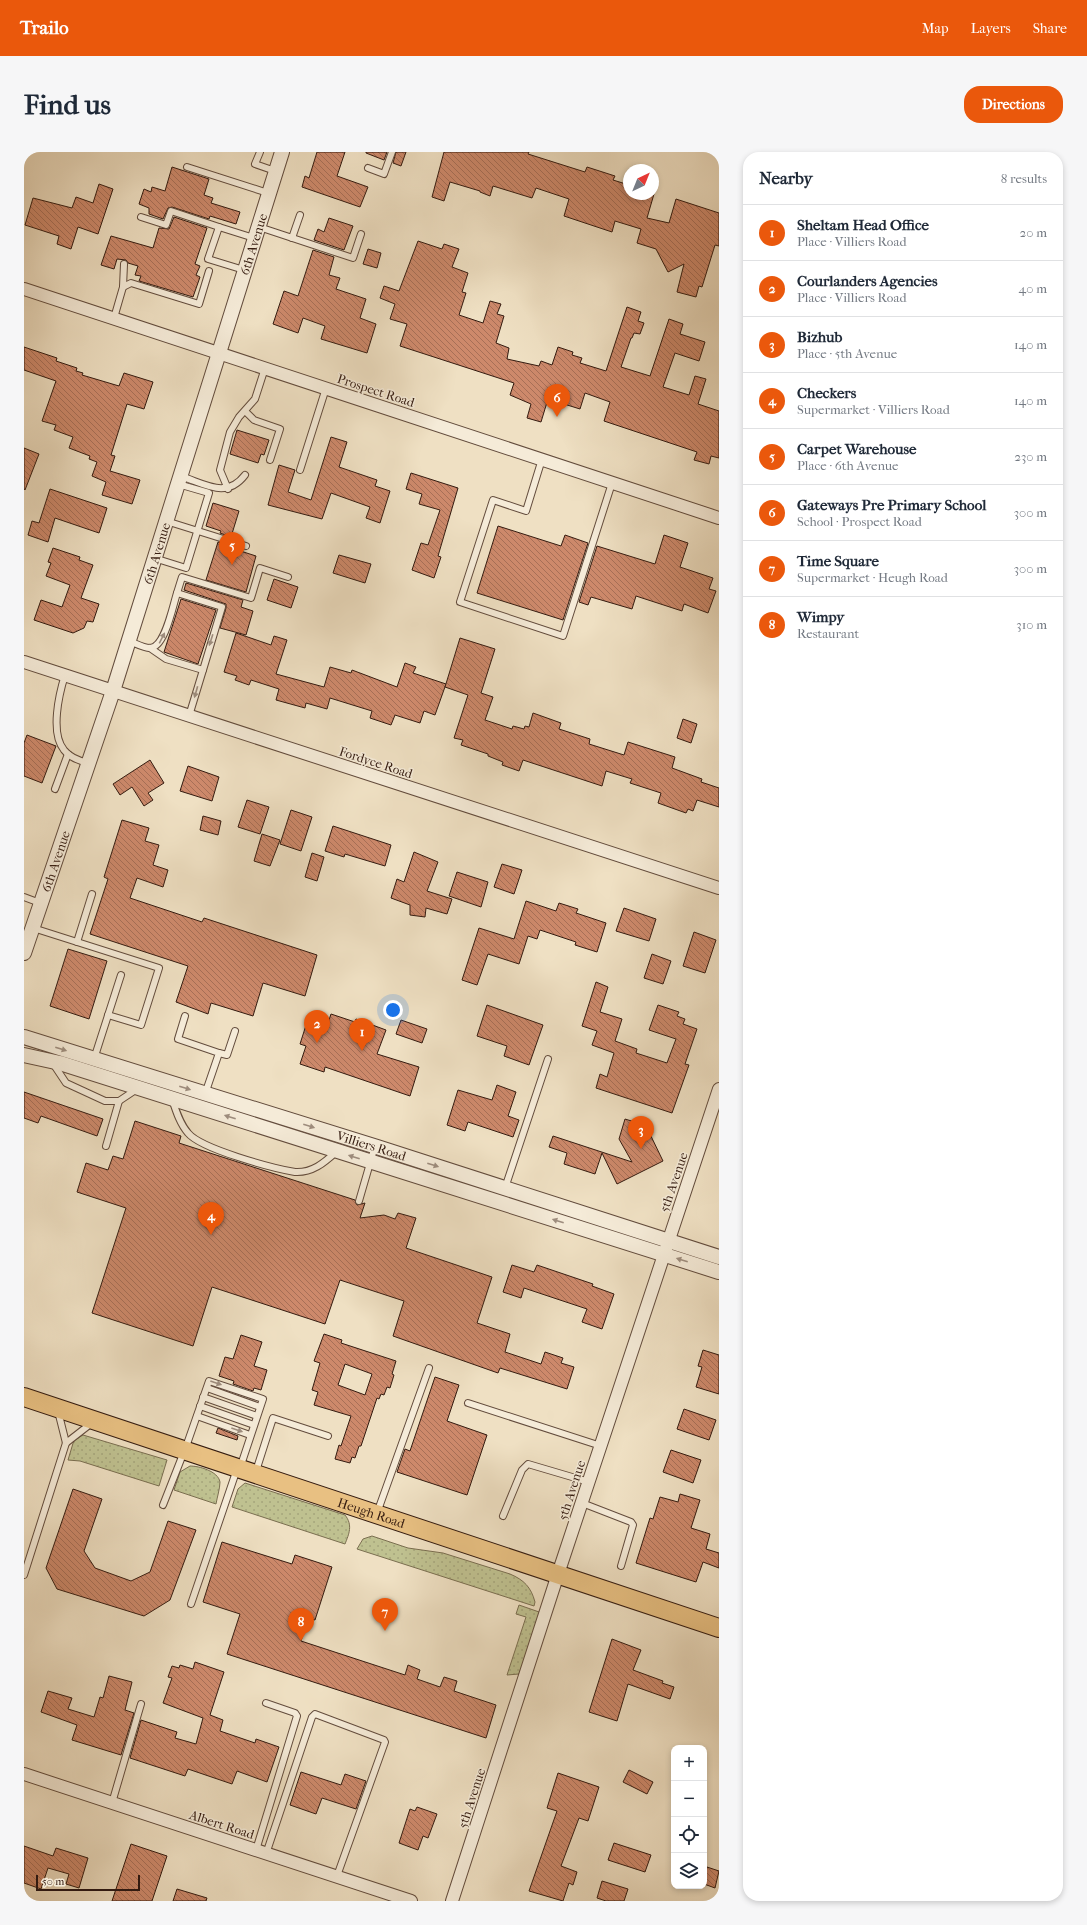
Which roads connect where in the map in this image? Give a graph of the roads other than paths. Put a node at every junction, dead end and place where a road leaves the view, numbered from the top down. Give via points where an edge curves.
1 (260, 152) edge
2 (282, 152) edge
3 (392, 152) edge
4 (187, 167) dead end
5 (368, 168) dead end
6 (275, 171) junction
7 (268, 193) junction
8 (300, 215) dead end
9 (141, 217) dead end
10 (219, 227) junction
11 (256, 232) junction
12 (361, 234) dead end
13 (292, 238) junction
14 (124, 264) dead end
15 (244, 270) junction
16 (209, 271) dead end
17 (123, 287) junction
18 (24, 289) edge
19 (114, 318) junction
20 (218, 352) junction
21 (265, 368) junction
22 (326, 388) junction
23 (245, 411) junction
24 (542, 459) junction
25 (270, 460) dead end
26 (300, 470) dead end
27 (245, 475) dead end
28 (179, 480) junction
29 (612, 483) junction
30 (228, 489) junction
31 (719, 518) edge
32 (166, 521) junction
33 (198, 531) junction
34 (246, 546) dead end
35 (154, 558) junction
36 (288, 577) dead end
37 (177, 593) junction
38 (129, 641) junction
39 (150, 648) junction
40 (24, 662) edge
41 (203, 670) junction
42 (65, 675) junction
43 (113, 692) junction
44 (189, 716) junction
45 (68, 754) junction
46 (88, 763) junction
47 (55, 790) dead end
48 (719, 888) edge
49 (92, 894) dead end
50 (24, 897) edge
51 (40, 903) junction
52 (32, 928) junction
53 (77, 942) junction
54 (24, 953) edge
55 (121, 975) dead end
56 (108, 1015) junction
57 (185, 1016) dead end
58 (235, 1031) dead end
59 (24, 1037) edge
60 (219, 1053) junction
61 (24, 1055) edge
62 (548, 1059) dead end
63 (51, 1060) junction
64 (94, 1060) junction
65 (138, 1088) junction
66 (719, 1089) edge
67 (205, 1094) junction
68 (171, 1098) junction
69 (120, 1101) junction
70 (106, 1146) dead end
71 (375, 1146) junction
72 (336, 1152) junction
73 (371, 1163) junction
74 (505, 1188) junction
75 (359, 1201) dead end
76 (668, 1240) junction
77 (663, 1254) junction
78 (719, 1257) edge
79 (719, 1272) edge
80 (429, 1368) dead end
81 (24, 1397) edge
82 (204, 1397) junction
83 (468, 1403) dead end
84 (200, 1406) junction
85 (57, 1408) junction
86 (197, 1416) junction
87 (257, 1416) junction
88 (95, 1421) junction
89 (254, 1425) junction
90 (250, 1435) junction
91 (328, 1436) dead end
92 (66, 1443) junction
93 (601, 1446) junction
94 (184, 1451) junction
95 (244, 1471) junction
96 (589, 1482) junction
97 (582, 1503) junction
98 (163, 1505) dead end
99 (376, 1514) junction
100 (503, 1516) dead end
101 (621, 1566) dead end
102 (558, 1574) junction
103 (24, 1575) edge
104 (191, 1604) dead end
105 (719, 1628) edge
106 (266, 1703) dead end
107 (141, 1704) dead end
108 (24, 1774) edge
109 (112, 1803) junction
110 (261, 1852) junction
111 (337, 1876) junction
112 (411, 1901) edge
113 (452, 1901) edge

1 - 6 lane via 255,164
2 - 6 street, 6th Avenue
3 - 5 lane via 384,174
4 - 7 lane
6 - 7 street, 6th Avenue
7 - 11 street, 6th Avenue
8 - 13 lane
9 - 10 lane via 166,225 171,211
10 - 11 lane
10 - 15 lane via 208,259
11 - 13 lane
11 - 15 street, 6th Avenue
12 - 13 lane via 353,258
14 - 17 lane
15 - 20 street, 6th Avenue
16 - 17 lane via 199,304 134,282
17 - 19 lane
18 - 19 street, Prospect Road
19 - 20 street, Prospect Road
20 - 21 street, Prospect Road
20 - 28 street, 6th Avenue
21 - 22 street, Prospect Road
21 - 23 lane via 255,399
22 - 24 street, Prospect Road
22 - 26 lane
23 - 25 lane via 254,420 280,429
23 - 30 lane via 230,432 220,470
24 - 29 street, Prospect Road
24 - 29 lane via 526,511 493,500 460,602 563,636
27 - 30 lane via 239,483
28 - 30 lane via 222,490
28 - 32 street, 6th Avenue
28 - 33 lane via 209,494
29 - 31 street, Prospect Road
32 - 33 lane
32 - 35 street, 6th Avenue
33 - 34 lane
33 - 35 lane via 186,568
35 - 38 street, 6th Avenue
36 - 37 lane via 260,568 251,598 182,577
39 -> 37 lane via 162,640
37 -> 41 lane via 222,607
38 - 39 lane
38 - 43 street, 6th Avenue
39 - 41 lane via 166,659
40 - 42 street, Fordyce Road
41 -> 44 lane
42 - 43 street, Fordyce Road
42 - 45 lane via 57,720 60,742
43 - 44 street, Fordyce Road
43 - 46 street, 6th Avenue
44 - 48 street, Fordyce Road
45 - 46 lane
45 - 47 lane
46 - 51 street, 6th Avenue
49 - 53 lane
50 - 51 lane
51 - 52 street, 6th Avenue
52 - 53 lane
52 - 54 street, 6th Avenue
53 - 56 lane via 159,968 141,1025
55 - 56 lane
56 - 64 lane
57 - 60 lane via 178,1039
58 - 60 lane via 227,1055
59 -> 64 street, Villiers Road
60 - 67 lane
61 - 63 street, Villiers Road
62 - 74 lane
63 - 65 street, Villiers Road
63 - 69 lane via 66,1083 105,1101
64 -> 67 street, Villiers Road
65 - 68 street, Villiers Road
65 - 69 lane
66 - 76 street, 5th Avenue
67 -> 71 street, Villiers Road
72 -> 68 street, Villiers Road
68 - 72 lane via 188,1134 208,1147 294,1172 314,1169
69 - 70 lane
71 - 73 lane
71 -> 74 street, Villiers Road
73 -> 72 street, Villiers Road
73 - 75 lane
77 -> 73 street, Villiers Road
74 - 76 street, Villiers Road
76 - 77 street, 5th Avenue
76 - 78 street, Villiers Road
79 -> 77 street, Villiers Road
77 - 93 street, 5th Avenue
80 - 99 lane
81 - 85 main road, Heugh Road
82 - 84 lane
82 - 87 lane
82 -> 87 lane via 209,1381 263,1399
83 - 93 lane
84 - 86 lane
84 - 89 lane
85 - 88 main road, Heugh Road
85 - 92 lane
86 -> 90 lane
86 - 94 lane
87 - 89 lane
88 - 92 lane
88 - 94 main road, Heugh Road
89 - 90 lane
90 - 95 lane
91 - 95 lane via 272,1418
92 - 103 lane
93 - 96 street, 5th Avenue
94 - 95 main road, Heugh Road
94 - 98 lane
95 - 99 main road, Heugh Road
95 - 104 lane
96 - 97 street, 5th Avenue
96 - 100 lane via 528,1464 522,1470
97 - 101 lane via 631,1522 633,1526
97 - 102 street, 5th Avenue
99 - 102 main road, Heugh Road
102 - 105 main road, Heugh Road
102 - 113 street, 5th Avenue
106 - 110 lane via 295,1712 297,1716
107 - 109 lane
108 - 109 street, Albert Road
109 - 110 street, Albert Road
110 - 111 street, Albert Road
110 - 111 lane via 315,1714 384,1740
111 - 112 street, Albert Road

